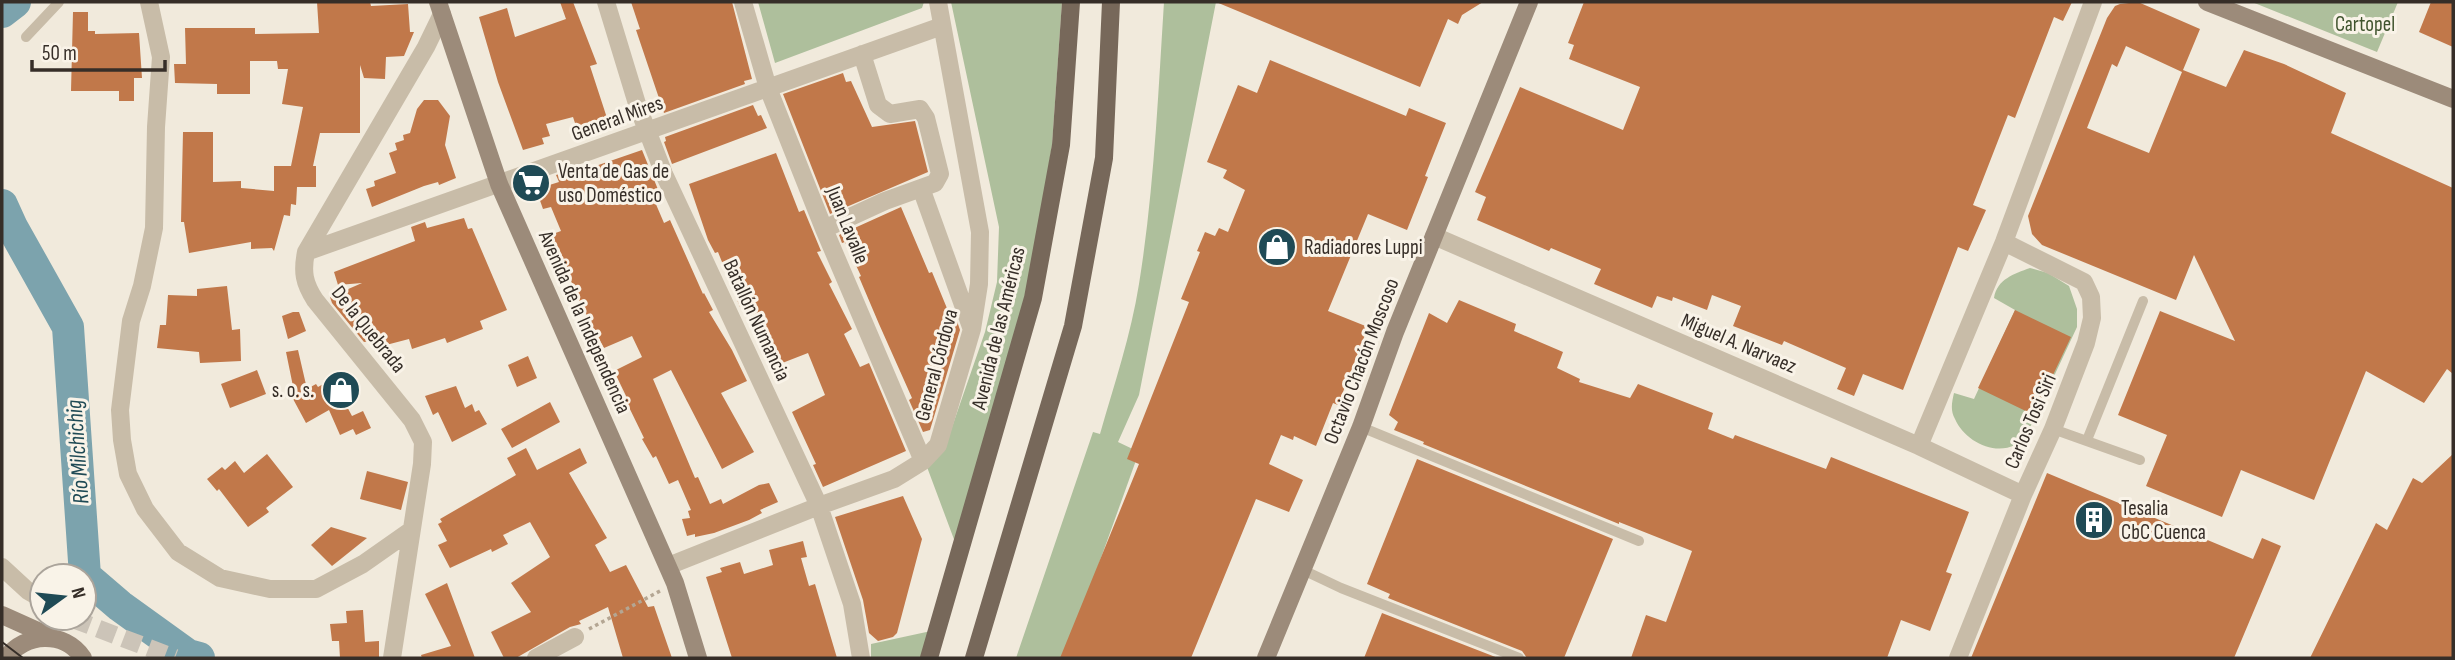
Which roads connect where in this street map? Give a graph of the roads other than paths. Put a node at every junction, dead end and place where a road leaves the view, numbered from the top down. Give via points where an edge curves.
1 (59, 2) edge
2 (149, 2) edge
3 (606, 2) edge
4 (743, 2) edge
5 (938, 2) edge
6 (1071, 2) edge
7 (1111, 2) edge
8 (1529, 2) edge
9 (2093, 2) edge
10 (2207, 2) edge
11 (440, 8) edge
12 (942, 26) junction
13 (26, 37) dead end
14 (862, 54) junction
15 (768, 88) junction
16 (2453, 99) edge
17 (648, 131) junction
18 (499, 184) junction
19 (921, 188) junction
20 (824, 229) junction
21 (1434, 236) junction
22 (2004, 242) junction
23 (306, 252) junction
24 (2143, 301) dead end
25 (972, 329) junction
26 (1361, 427) junction
27 (2053, 429) junction
28 (2087, 440) junction
29 (1919, 446) junction
30 (2140, 460) dead end
31 (923, 461) junction
32 (2023, 495) junction
33 (819, 506) junction
34 (410, 531) junction
35 (1639, 541) dead end
36 (363, 564) junction
37 (668, 566) junction
38 (2, 567) edge
39 (1303, 570) junction
40 (402, 590) junction
41 (28, 591) edge
42 (2, 615) edge
43 (575, 637) road end
44 (63, 642) junction
45 (6, 658) edge
46 (82, 658) edge
47 (97, 658) edge
48 (392, 658) edge
49 (536, 658) edge
50 (698, 658) edge
51 (861, 658) edge
52 (929, 658) edge
53 (974, 658) edge
54 (1266, 658) edge
55 (1519, 658) edge
56 (1958, 658) edge

1 - 13 lane
2 - 36 street via 161,57 154,228 131,321 120,410 128,474 145,509 177,552 220,578 270,589 316,589
3 - 17 street, Batallón Numancia
4 - 15 street, Juan Lavalle
5 - 12 street, General Córdova
6 - 52 main road, Avenida de las Américas via 1061,145 1033,298
7 - 53 main road via 1104,158 1073,326
8 - 21 street, Octavio Chacón Moscoso
9 - 22 street
10 - 16 street
11 - 18 street, Avenida de la Independencia
11 - 23 street via 426,47
12 - 14 street, General Mires
12 - 25 street, General Córdova via 980,232
14 - 15 street, General Mires
14 - 19 street via 878,105 890,114 920,109 926,118 940,174 935,183
15 - 17 street, General Mires
15 - 20 street, Juan Lavalle
17 - 18 street, General Mires
17 - 33 street, Batallón Numancia
18 - 23 street, General Mires
18 - 37 street, Avenida de la Independencia
19 - 20 street
19 - 25 street
20 - 31 street, Juan Lavalle
21 - 26 street, Octavio Chacón Moscoso
21 - 29 street, Miguel A. Narvaez
22 - 27 street, Carlos Tosi Siri via 2084,282 2091,297 2086,343
22 - 29 street
23 - 34 street, De la Quebrada via 302,269 310,293 412,420 423,442
24 - 28 lane
25 - 31 street, General Córdova via 938,445
26 - 35 lane
26 - 39 street, Octavio Chacón Moscoso
27 - 28 lane
27 - 32 street, Carlos Tosi Siri
28 - 30 lane
29 - 32 street, Miguel A. Narvaez
31 - 33 street, General Córdova via 894,479
32 - 56 street, Carlos Tosi Siri
33 - 37 street, General Córdova
33 - 51 street, Batallón Numancia via 852,604
34 - 36 street
34 - 40 street, De la Quebrada
36 - 40 street via 384,564 395,570
37 - 50 street, Avenida de la Independencia
38 - 41 street
39 - 54 street, Octavio Chacón Moscoso
39 - 55 lane
40 - 48 street, De la Quebrada
42 - 44 street
43 - 49 street
44 - 45 street via 25,642
44 - 46 street
44 - 47 street

